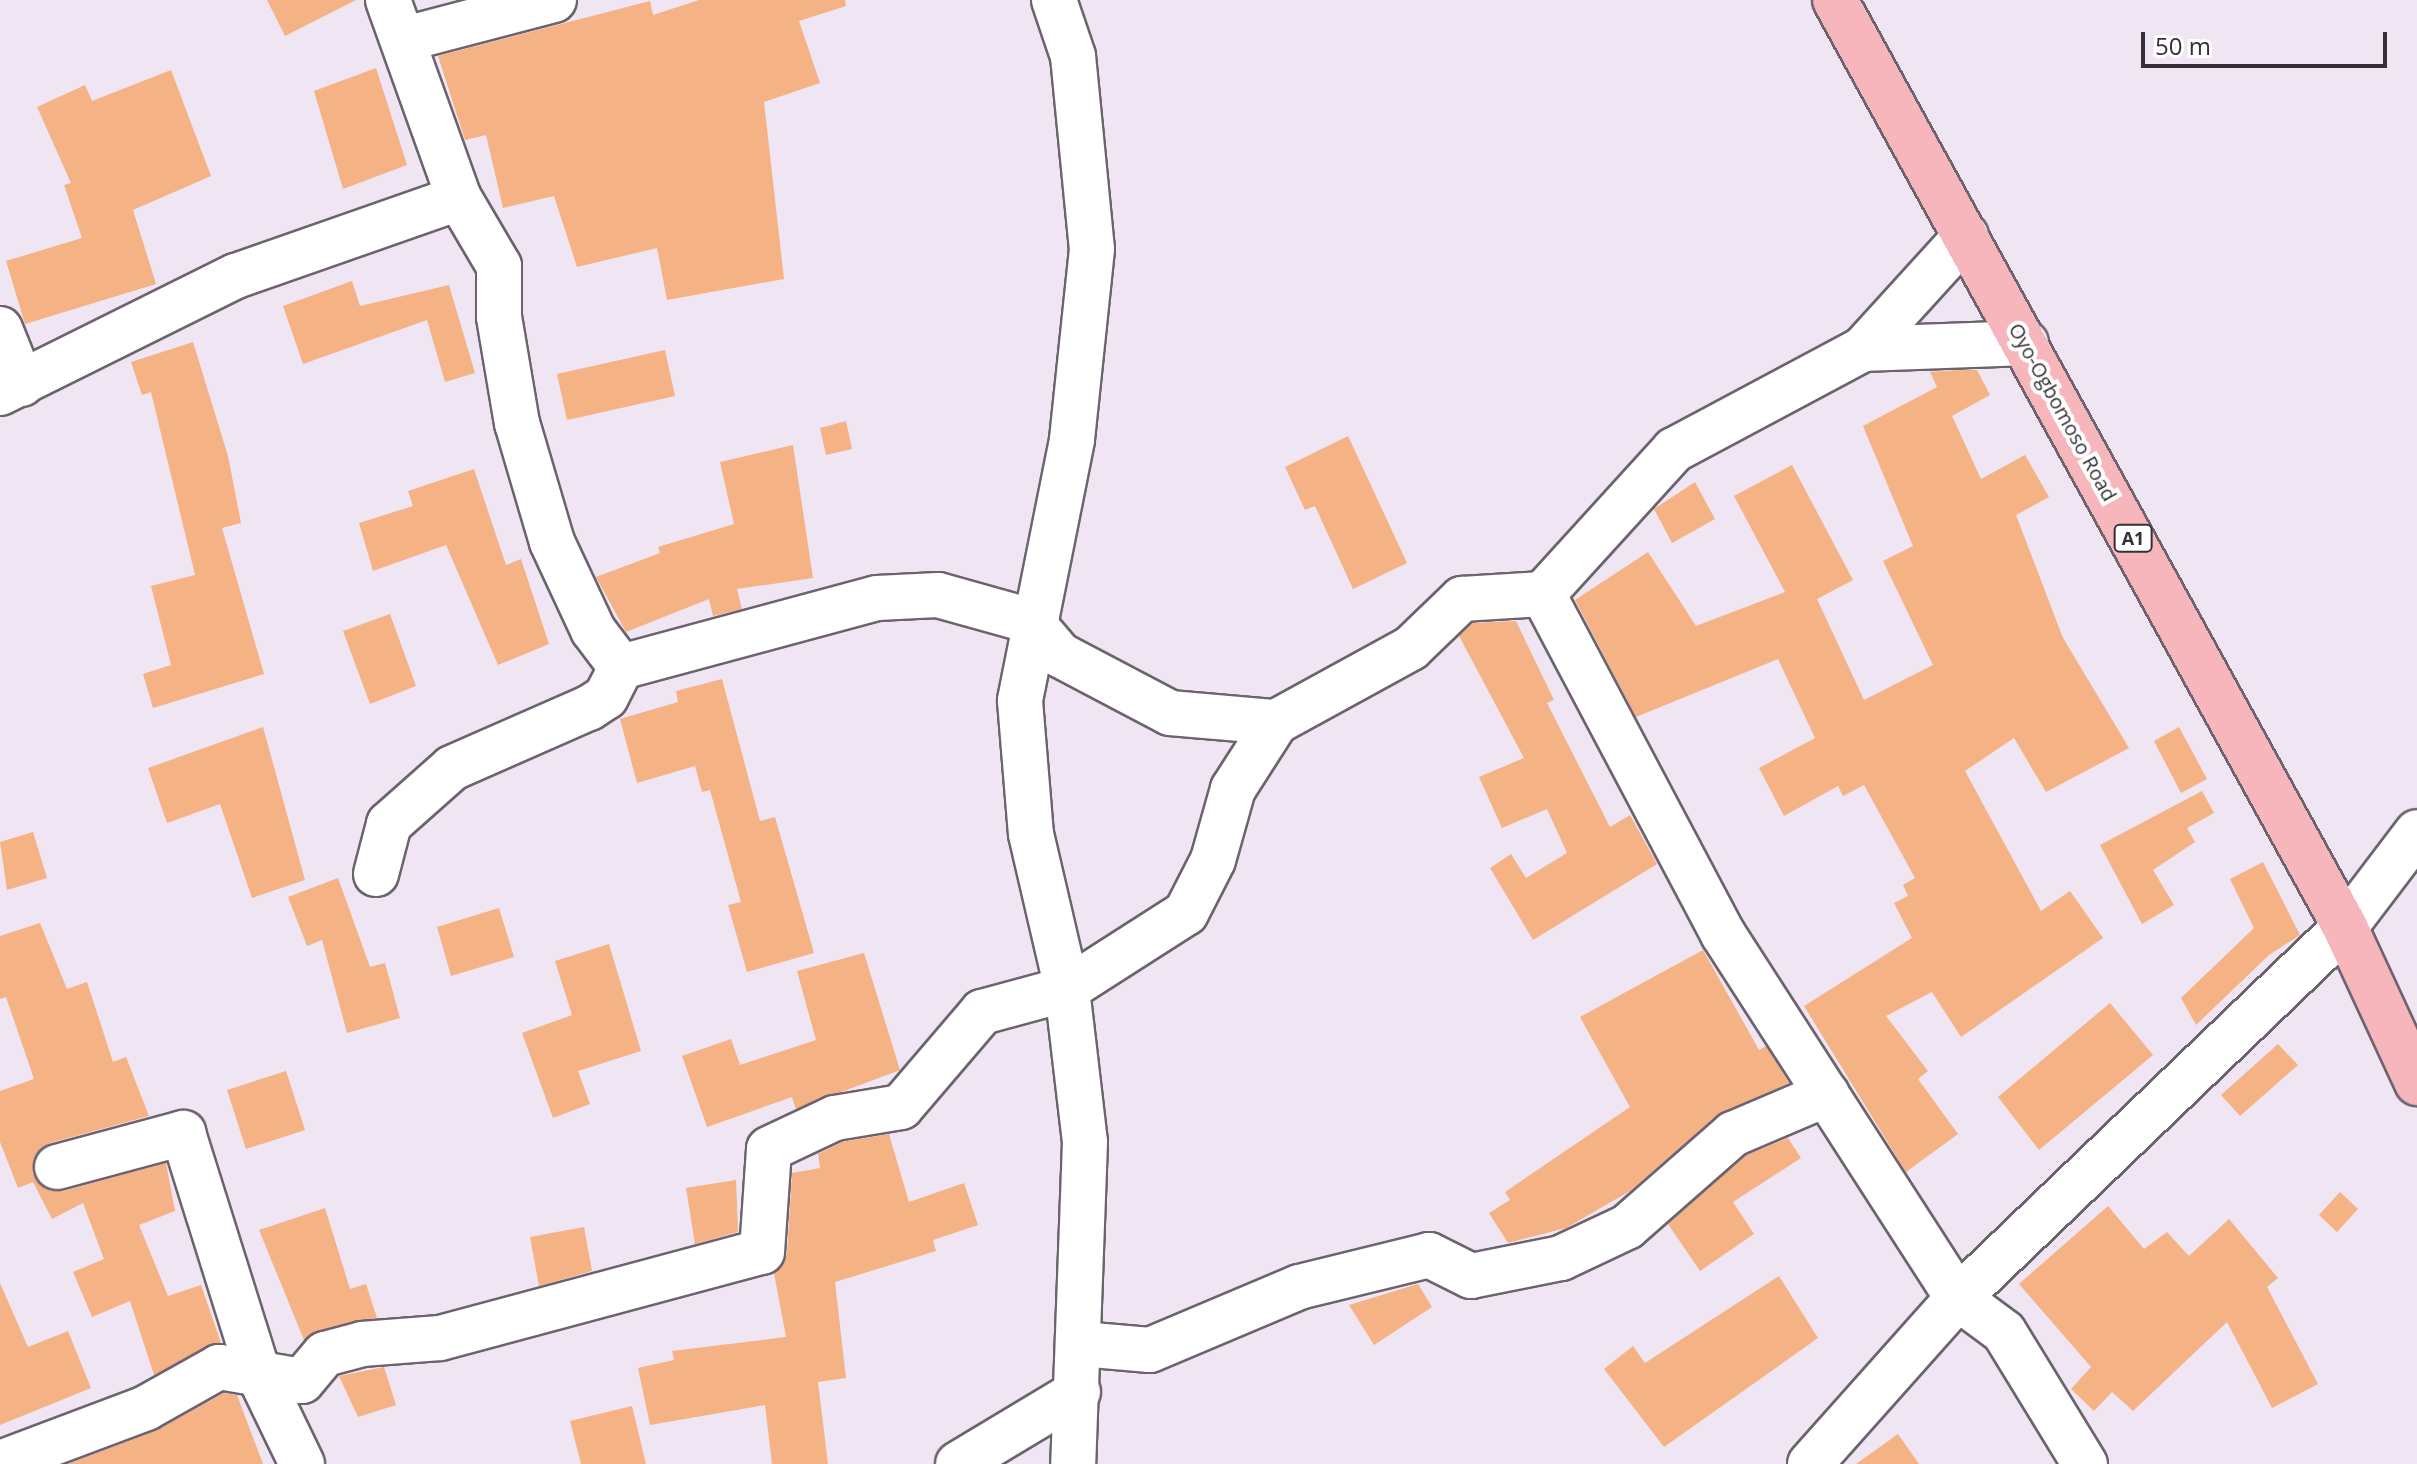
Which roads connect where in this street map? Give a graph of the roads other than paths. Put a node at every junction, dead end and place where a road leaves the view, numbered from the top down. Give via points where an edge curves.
1 (554, 0) edge
2 (1054, 0) edge
3 (1835, 0) edge
4 (396, 19) edge
5 (459, 198) junction
6 (1966, 236) junction
7 (0, 329) edge
8 (2026, 343) junction
9 (1863, 349) junction
10 (11, 388) edge
11 (1543, 594) junction
12 (1031, 621) junction
13 (621, 667) junction
14 (1276, 722) junction
15 (2417, 832) edge
16 (376, 874) dead end
17 (2345, 927) junction
18 (1067, 989) junction
19 (2417, 1083) edge
20 (1827, 1094) junction
21 (57, 1167) dead end
22 (1958, 1298) junction
23 (1081, 1344) junction
24 (259, 1375) junction
25 (1078, 1392) junction
26 (0, 1463) edge
27 (302, 1464) edge
28 (958, 1464) edge
29 (1073, 1464) edge
30 (1810, 1464) edge
31 (2085, 1464) edge

1 - 4 street
2 - 12 street via 1073,56 1092,249 1072,440
3 - 6 highway, Oyo-Ogbomoso Road / A1
4 - 5 street
5 - 10 street via 236,276
5 - 13 street via 499,266 499,317 517,423 552,542 593,630
6 - 8 highway, Oyo-Ogbomoso Road / A1
6 - 9 street
7 - 10 street
8 - 9 street
8 - 17 highway, Oyo-Ogbomoso Road / A1
9 - 11 street via 1674,450
11 - 14 street via 1462,599 1411,648
11 - 20 street via 1723,934
12 - 13 street via 938,595 877,598
12 - 14 street via 1060,655 1170,713
12 - 18 street via 1020,701 1022,763
13 - 16 street via 606,697 589,708 452,768 389,824
14 - 18 street via 1233,789 1213,860 1186,913
15 - 17 street
17 - 19 highway, Oyo-Ogbomoso Road / A1
17 - 22 street
18 - 23 street via 1086,1156
18 - 24 street via 982,1012 901,1107 835,1118 769,1149 765,1241 751,1257 440,1338 362,1344 325,1354 302,1381
20 - 22 street
20 - 23 street via 1733,1134 1627,1227 1561,1258 1471,1276 1429,1255 1299,1287 1150,1350
21 - 24 street via 183,1133
22 - 30 street
22 - 31 street via 2004,1332
23 - 25 street
24 - 26 street via 219,1367 146,1408
24 - 27 street
25 - 28 street
25 - 29 street

